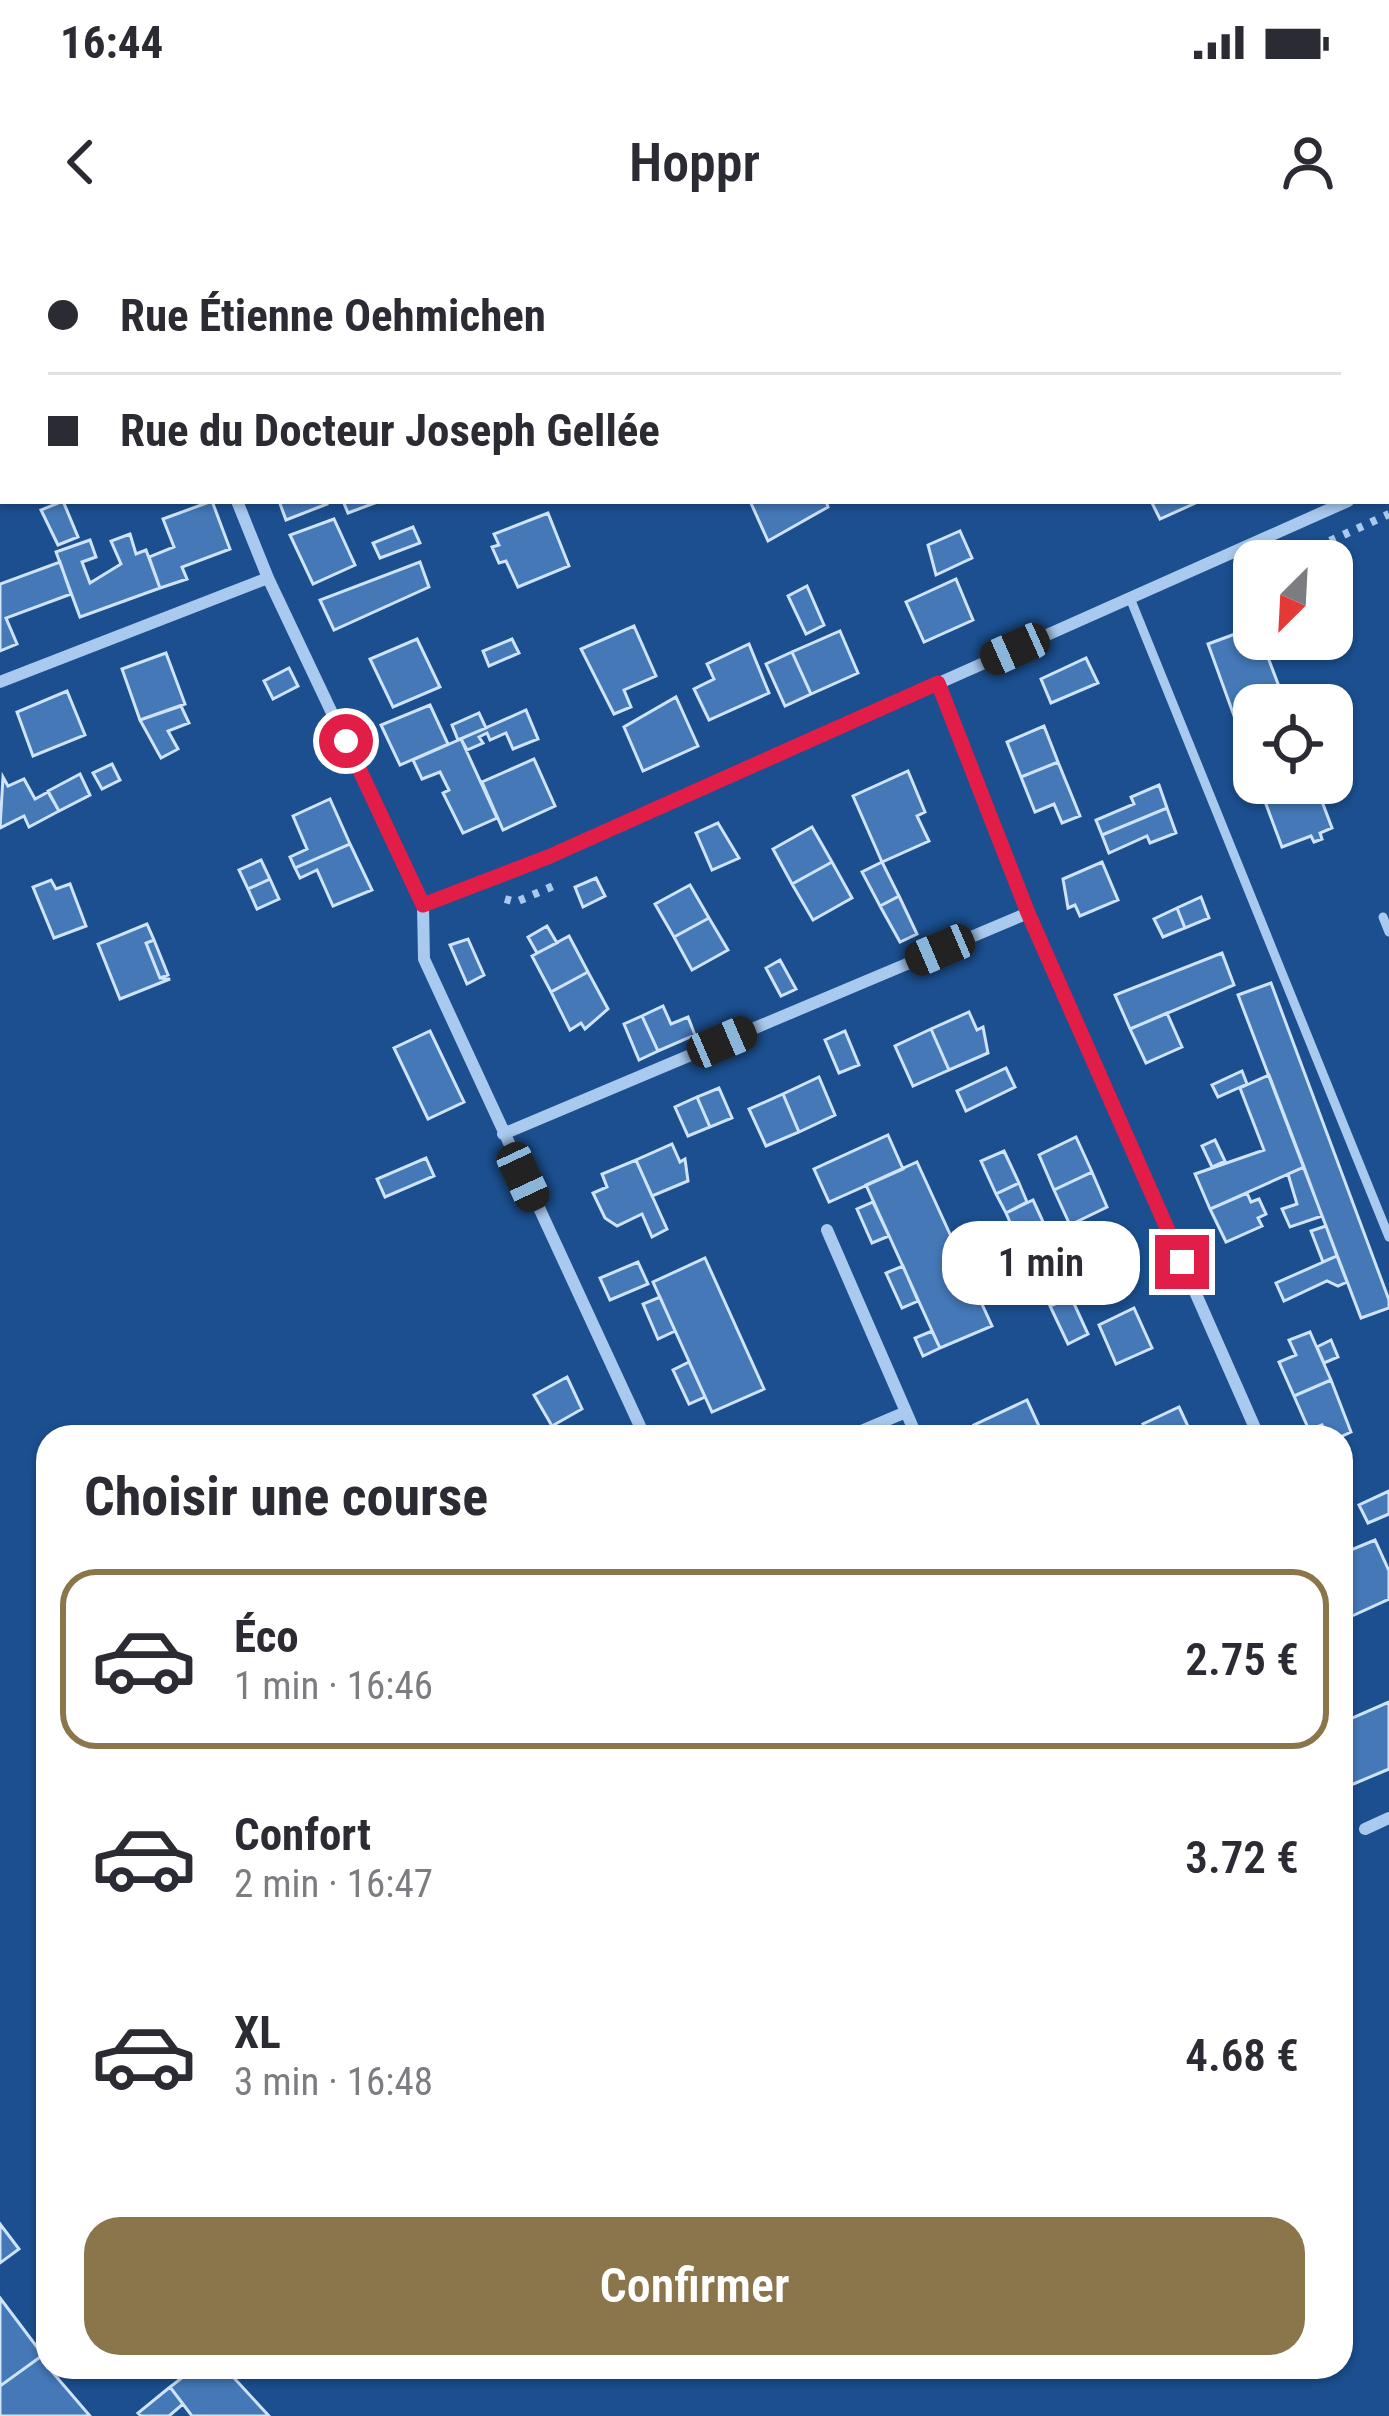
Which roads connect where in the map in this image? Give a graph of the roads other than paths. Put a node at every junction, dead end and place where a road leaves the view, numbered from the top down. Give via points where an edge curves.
1 (238, 504) edge
2 (1341, 504) edge
3 (268, 578) junction
4 (1130, 598) junction
5 (0, 682) edge
6 (938, 683) junction
7 (423, 905) junction
8 (1028, 913) junction
9 (1383, 917) dead end
10 (1389, 932) edge
11 (502, 1134) junction
12 (826, 1230) dead end
13 (1389, 1237) edge
14 (906, 1412) junction
15 (639, 1425) edge
16 (875, 1425) edge
17 (912, 1425) edge
18 (1254, 1425) edge
19 (1389, 1818) edge
20 (1365, 1828) dead end

1 - 3 street
2 - 4 street
3 - 5 street
3 - 7 street
4 - 6 street
4 - 13 lane
6 - 7 street
6 - 8 street
7 - 11 street via 424,959
8 - 11 street
8 - 18 street
9 - 10 lane
11 - 15 street
12 - 14 street
14 - 16 street
14 - 17 street
19 - 20 street

